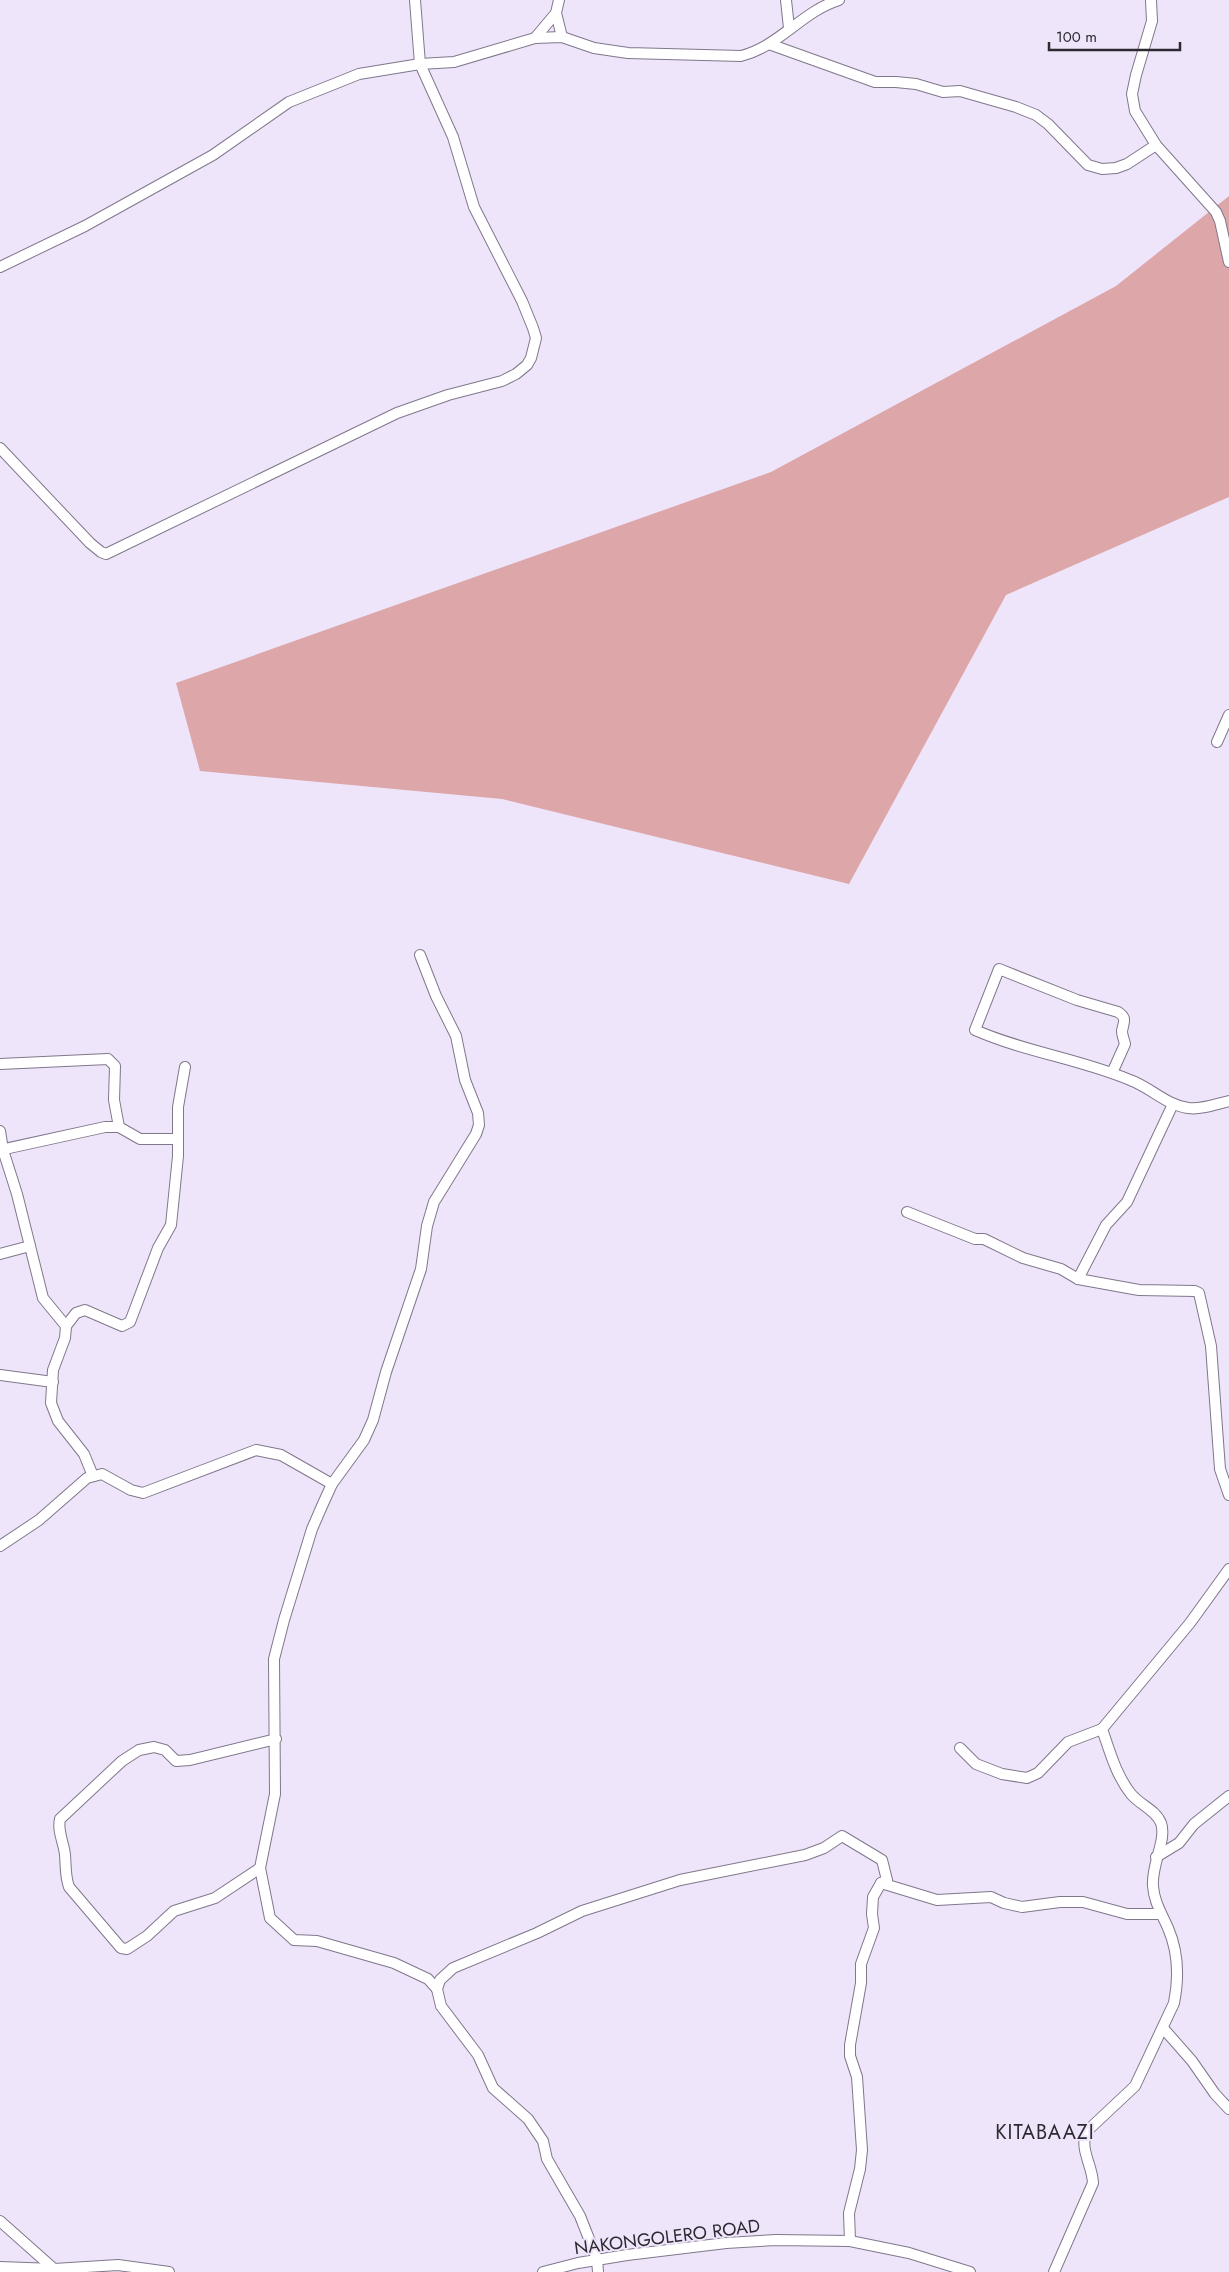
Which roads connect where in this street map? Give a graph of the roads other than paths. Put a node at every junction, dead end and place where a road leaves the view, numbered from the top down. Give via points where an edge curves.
1 (415, 0) edge
2 (559, 0) edge
3 (786, 0) edge
4 (839, 0) edge
5 (1151, 0) edge
6 (556, 13) junction
7 (789, 28) junction
8 (562, 37) junction
9 (535, 38) junction
10 (768, 44) junction
11 (420, 64) junction
12 (1156, 145) junction
13 (1229, 262) edge
14 (0, 267) edge
15 (0, 448) edge
16 (1229, 716) edge
17 (1217, 742) dead end
18 (420, 955) dead end
19 (0, 1064) edge
20 (185, 1067) dead end
21 (1112, 1073) junction
22 (1229, 1101) edge
23 (1173, 1104) junction
24 (119, 1127) junction
25 (0, 1132) edge
26 (178, 1139) junction
27 (1, 1150) edge
28 (907, 1212) dead end
29 (30, 1246) junction
30 (0, 1254) edge
31 (1078, 1279) junction
32 (66, 1326) junction
33 (0, 1375) edge
34 (53, 1382) junction
35 (93, 1476) junction
36 (332, 1484) junction
37 (1229, 1495) edge
38 (0, 1546) edge
39 (1229, 1569) edge
40 (1102, 1729) junction
41 (276, 1739) junction
42 (960, 1748) dead end
43 (1229, 1796) edge
44 (1156, 1857) junction
45 (260, 1868) junction
46 (881, 1883) junction
47 (1161, 1914) junction
48 (437, 1989) junction
49 (1163, 2028) junction
50 (1229, 2109) edge
51 (0, 2221) edge
52 (850, 2240) junction
53 (597, 2259) junction
54 (0, 2267) edge
55 (54, 2269) junction
56 (169, 2272) edge
57 (544, 2272) edge
58 (598, 2272) edge
59 (970, 2272) edge
60 (1054, 2272) edge

1 - 11 street
2 - 6 street
3 - 7 street
4 - 7 street
5 - 12 street via 1152,22 1132,94 1135,111
6 - 8 street
6 - 9 street
7 - 10 street
8 - 9 street
8 - 10 street via 594,48 628,53 741,56
9 - 11 street via 454,62
10 - 12 street via 875,82 916,84 1016,107 1048,124 1088,165 1116,168
11 - 14 street via 359,74 290,102 213,155 85,226
11 - 15 street via 453,137 474,207 533,328 536,338 527,365 502,381 397,413 106,554 90,543
12 - 13 street via 1216,212
16 - 17 street
18 - 36 street via 456,1036 479,1125 434,1202 426,1226 421,1269 373,1420 364,1440
19 - 24 street via 108,1059 115,1066 114,1100
20 - 26 street via 178,1107
21 - 21 street via 1018,1047 974,1030 999,969 1123,1016 1126,1021 1122,1034 1125,1044
21 - 23 street via 1132,1080
22 - 23 street via 1194,1109
23 - 31 street via 1127,1202 1106,1225
24 - 26 street via 140,1139
24 - 27 street via 105,1127
25 - 27 street
26 - 32 street via 171,1225 158,1248 130,1322 122,1326 85,1310 76,1313
27 - 29 street via 18,1194
28 - 31 street via 975,1239 984,1239 1023,1258 1061,1268
29 - 30 street
29 - 32 street via 43,1298
31 - 37 street via 1139,1290 1199,1293 1211,1346 1220,1469
32 - 34 street via 53,1370
33 - 34 street
34 - 35 street via 51,1403 58,1421 84,1454
35 - 36 street via 102,1474 143,1493 256,1450 281,1455
35 - 38 street via 39,1520
36 - 41 street via 312,1529 274,1659
39 - 40 street via 1190,1623
40 - 42 street via 1068,1742 1038,1773 1027,1778 984,1768
40 - 44 street via 1119,1778 1132,1796 1161,1823 1163,1836
41 - 45 street via 275,1794
41 - 45 street via 190,1760 176,1761 165,1750 154,1747 139,1750 122,1761 67,1811 58,1825 69,1887 121,1948 128,1949 147,1936 174,1911 215,1898
43 - 44 street via 1194,1824 1179,1843
44 - 47 street via 1153,1888
45 - 48 street via 270,1918 294,1940 317,1941 394,1963 428,1979
46 - 47 street via 938,1900 991,1897 1022,1907 1083,1902 1127,1914
46 - 48 street via 887,1880 882,1860 842,1836 806,1855 680,1880 582,1911 454,1968 440,1980
46 - 52 street via 874,1897 874,1928 861,1964 861,1984 850,2045 850,2056 858,2077 862,2150 849,2213
47 - 49 street via 1173,1942 1177,1973 1174,2003
48 - 53 street via 441,2006 478,2055 493,2088 528,2120 542,2141 547,2159 580,2216
49 - 50 street
49 - 60 street via 1134,2086 1086,2132 1084,2151 1093,2170 1093,2183
51 - 55 street
52 - 53 street, NAKONGOLERO ROAD via 726,2243
52 - 59 street, NAKONGOLERO ROAD via 909,2253
53 - 57 street, NAKONGOLERO ROAD
53 - 58 street
54 - 55 street
55 - 56 street via 118,2265

